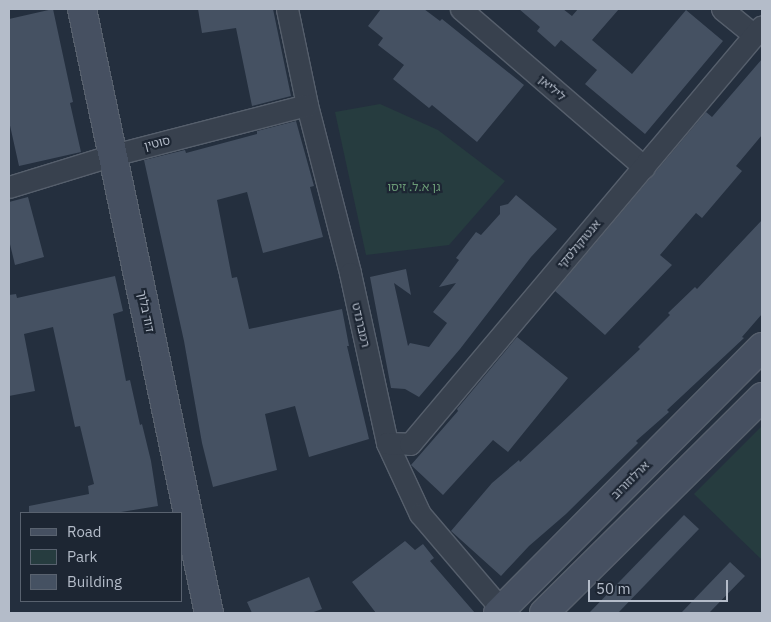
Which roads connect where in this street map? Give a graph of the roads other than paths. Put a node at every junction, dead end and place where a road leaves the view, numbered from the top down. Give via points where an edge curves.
1 (82, 9) edge
2 (287, 9) edge
3 (461, 9) edge
4 (722, 9) edge
5 (758, 30) edge
6 (307, 105) junction
7 (113, 155) junction
8 (644, 167) junction
9 (9, 187) edge
10 (762, 347) edge
11 (762, 397) edge
12 (387, 443) junction
13 (500, 612) edge
14 (209, 613) edge
15 (544, 613) edge

1 - 7 street, דוד בלוך
2 - 6 street, רמברנדט
3 - 8 street, ליליאן
4 - 5 street
5 - 8 street, אנטוקולסקי
6 - 7 street, סוטין
6 - 12 street, רמברנדט via 350,273
7 - 9 street, סוטין
7 - 14 street, דוד בלוך
8 - 12 street, אנטוקולסקי via 410,444
10 - 13 street, ארלוזורוב
11 - 15 street
12 - 13 street, רמברנדט via 420,514

